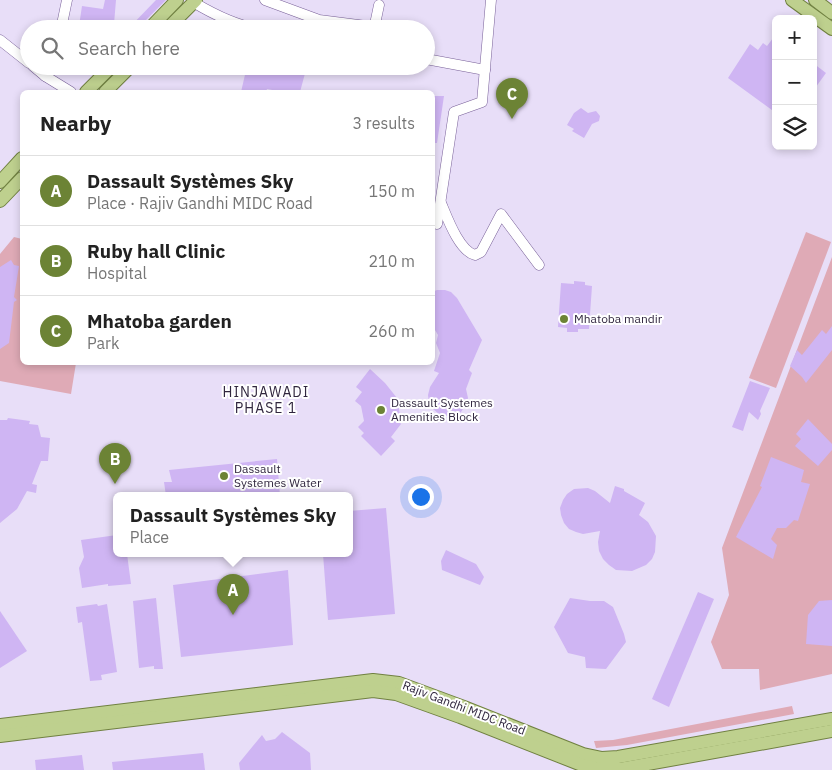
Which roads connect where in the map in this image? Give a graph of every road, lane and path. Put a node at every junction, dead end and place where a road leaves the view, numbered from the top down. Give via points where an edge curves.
1 (67, 0) edge
2 (177, 0) edge
3 (265, 0) edge
4 (491, 0) edge
5 (792, 0) edge
6 (815, 0) edge
7 (194, 1) edge
8 (379, 5) dead end
9 (832, 13) edge
10 (63, 20) edge
11 (158, 20) edge
12 (176, 20) edge
13 (230, 20) edge
14 (319, 20) edge
15 (376, 20) edge
16 (832, 29) edge
17 (0, 40) edge
18 (20, 56) edge
19 (435, 61) edge
20 (485, 70) junction
21 (52, 75) edge
22 (103, 75) edge
23 (122, 75) edge
24 (69, 90) edge
25 (88, 90) edge
26 (107, 90) edge
27 (20, 160) edge
28 (1, 180) edge
29 (20, 180) edge
30 (0, 201) edge
31 (440, 202) junction
32 (437, 224) dead end
33 (539, 265) dead end
34 (462, 712) junction
35 (832, 719) edge
36 (0, 725) edge
37 (832, 731) edge
38 (0, 736) edge

1 - 10 street
2 - 11 main road
3 - 14 street
4 - 20 street
5 - 16 main road
6 - 9 main road
7 - 12 main road
7 - 13 street via 213,14
8 - 15 street
17 - 18 street
19 - 20 street
20 - 31 street via 482,102 454,112
21 - 24 street
22 - 25 main road
23 - 26 main road
27 - 28 main road
29 - 30 main road
31 - 32 street
31 - 33 street via 458,240 470,254 475,256 481,252 502,214
34 - 35 main road, Rajiv Gandhi MIDC Road via 602,758
34 - 36 main road, Rajiv Gandhi MIDC Road via 399,683 373,680
34 - 37 main road, Rajiv Gandhi MIDC Road via 579,764 600,769 620,769
34 - 38 main road, Rajiv Gandhi MIDC Road via 373,691

